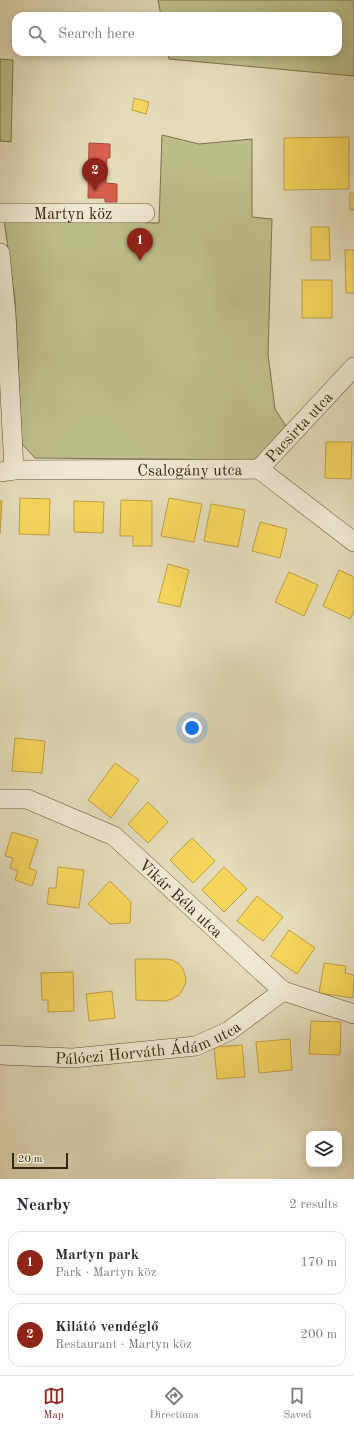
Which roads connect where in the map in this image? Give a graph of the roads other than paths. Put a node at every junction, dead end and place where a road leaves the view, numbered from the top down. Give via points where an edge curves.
1 (0, 213) edge
2 (145, 213) dead end
3 (0, 253) edge
4 (354, 367) edge
5 (259, 468) junction
6 (7, 471) edge
7 (354, 542) edge
8 (0, 799) edge
9 (283, 992) junction
10 (354, 1014) edge
11 (0, 1055) edge

1 - 2 street, Martyn köz
3 - 6 street via 6,315
4 - 5 street, Pacsirta utca
5 - 6 street, Csalogány utca
5 - 7 street, Csalogány utca
8 - 9 street, Vikár Béla utca via 27,799 114,836
9 - 10 street, Vikár Béla utca
9 - 11 street, Pálóczi Horváth Ádám utca via 229,1031 196,1046 73,1058

